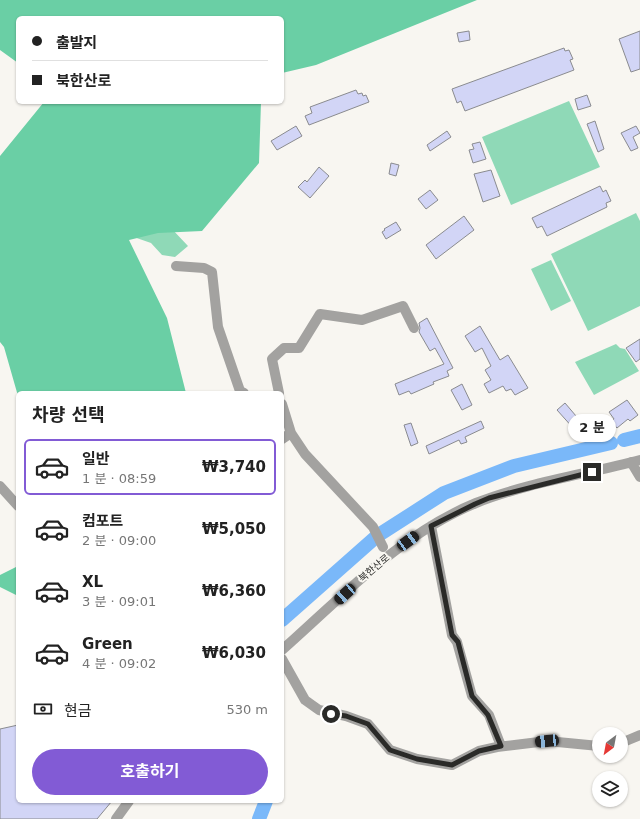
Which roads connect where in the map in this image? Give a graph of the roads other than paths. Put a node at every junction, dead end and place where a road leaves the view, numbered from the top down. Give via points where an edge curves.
1 (176, 266) dead end
2 (414, 328) dead end
3 (240, 391) edge
4 (279, 391) edge
5 (284, 420) edge
6 (286, 436) edge
7 (635, 461) edge
8 (640, 477) edge
9 (0, 486) edge
10 (16, 504) edge
11 (431, 526) junction
12 (383, 547) dead end
13 (284, 648) edge
14 (284, 663) edge
15 (640, 735) edge
16 (628, 740) edge
17 (592, 745) edge
18 (501, 746) junction
19 (128, 803) edge
20 (116, 819) edge

1 - 3 street via 204,268 212,272 218,327
2 - 4 street via 403,306 362,320 320,314 299,348 284,348 272,359
5 - 6 street
6 - 12 street via 373,528
7 - 8 street
7 - 11 street, 북한산로 via 489,498
9 - 10 street
11 - 13 street, 북한산로 via 374,568
11 - 18 street via 452,635 458,642 472,696 488,715
14 - 18 street via 305,700 319,710 368,724 390,750 417,759 452,765 479,751
15 - 16 street
17 - 18 street via 547,741
19 - 20 street

